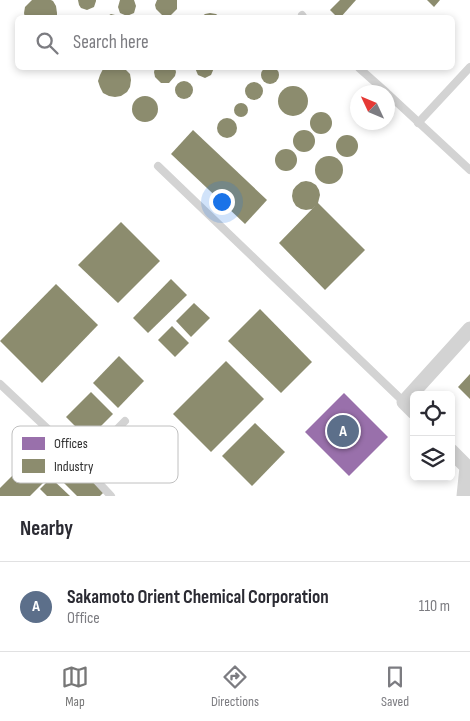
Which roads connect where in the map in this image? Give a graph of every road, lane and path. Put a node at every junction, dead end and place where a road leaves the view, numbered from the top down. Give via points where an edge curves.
1 (470, 67) edge
2 (361, 70) edge
3 (378, 85) edge
4 (395, 100) edge
5 (418, 122) junction
6 (158, 166) dead end
7 (470, 170) edge
8 (470, 329) edge
9 (0, 384) edge
10 (409, 407) edge
11 (125, 421) dead end
12 (44, 426) edge
13 (120, 426) edge
14 (455, 454) edge
15 (99, 483) edge
16 (111, 496) edge
17 (464, 496) edge

1 - 5 lane
2 - 3 lane
4 - 5 lane
5 - 7 lane
6 - 10 lane
8 - 10 street
9 - 12 lane
11 - 13 lane
14 - 17 street via 467,467
15 - 16 lane

